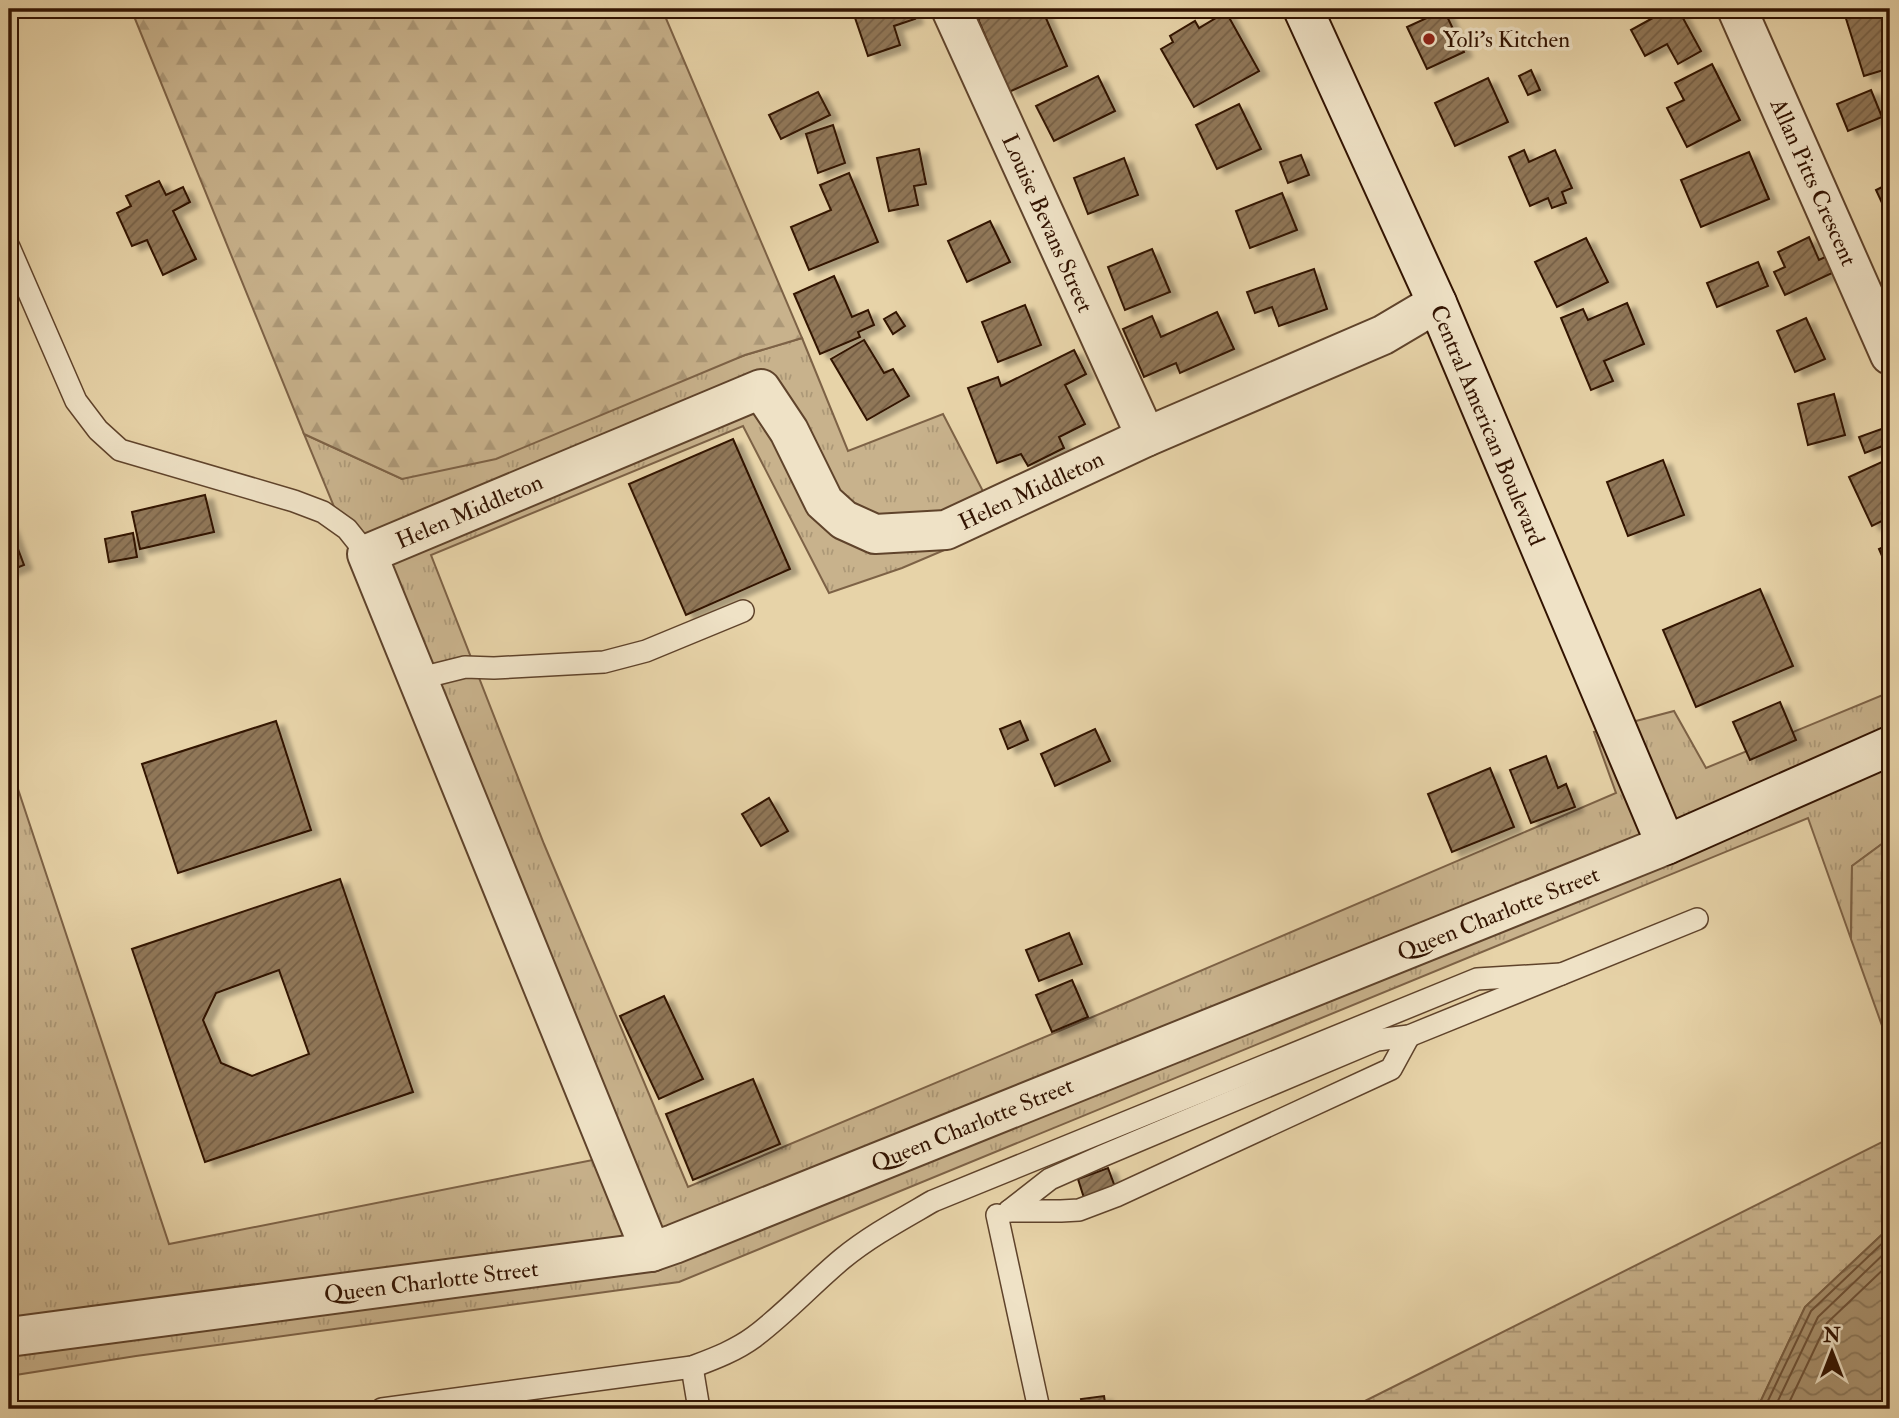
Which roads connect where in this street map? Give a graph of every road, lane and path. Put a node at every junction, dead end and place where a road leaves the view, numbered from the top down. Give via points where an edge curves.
1 (951, 9) edge
2 (1303, 9) edge
3 (1737, 9) edge
4 (9, 247) edge
5 (1437, 303) junction
6 (1890, 355) edge
7 (1146, 437) junction
8 (367, 554) junction
9 (743, 611) dead end
10 (417, 679) junction
11 (1890, 746) edge
12 (1666, 845) junction
13 (1697, 919) dead end
14 (1561, 974) junction
15 (1409, 1036) junction
16 (997, 1214) dead end
17 (651, 1252) junction
18 (9, 1337) edge
19 (692, 1367) junction
20 (382, 1409) edge
21 (699, 1409) edge
22 (1039, 1409) edge

1 - 7 street, Louise Bevans Street
2 - 5 street, Central American Boulevard
3 - 6 street, Allan Pitts Crescent
4 - 8 lane via 76,401 120,450 323,512 347,529
5 - 7 street, Helen Middleton via 1382,335
5 - 12 street, Central American Boulevard
7 - 8 street, Helen Middleton via 946,530 875,534 844,520 824,502 789,431 761,389
8 - 10 street
9 - 10 lane via 646,651 604,662 465,667
10 - 17 street
11 - 12 street, Queen Charlotte Street
12 - 17 street, Queen Charlotte Street
13 - 14 lane
14 - 15 lane
14 - 19 lane via 1478,979 945,1196 842,1259 754,1337
15 - 15 lane via 1377,1040 1102,1156 1050,1180 1009,1211 1079,1210 1116,1196 1391,1069
16 - 22 lane
17 - 18 street, Queen Charlotte Street
19 - 20 lane
19 - 21 lane

